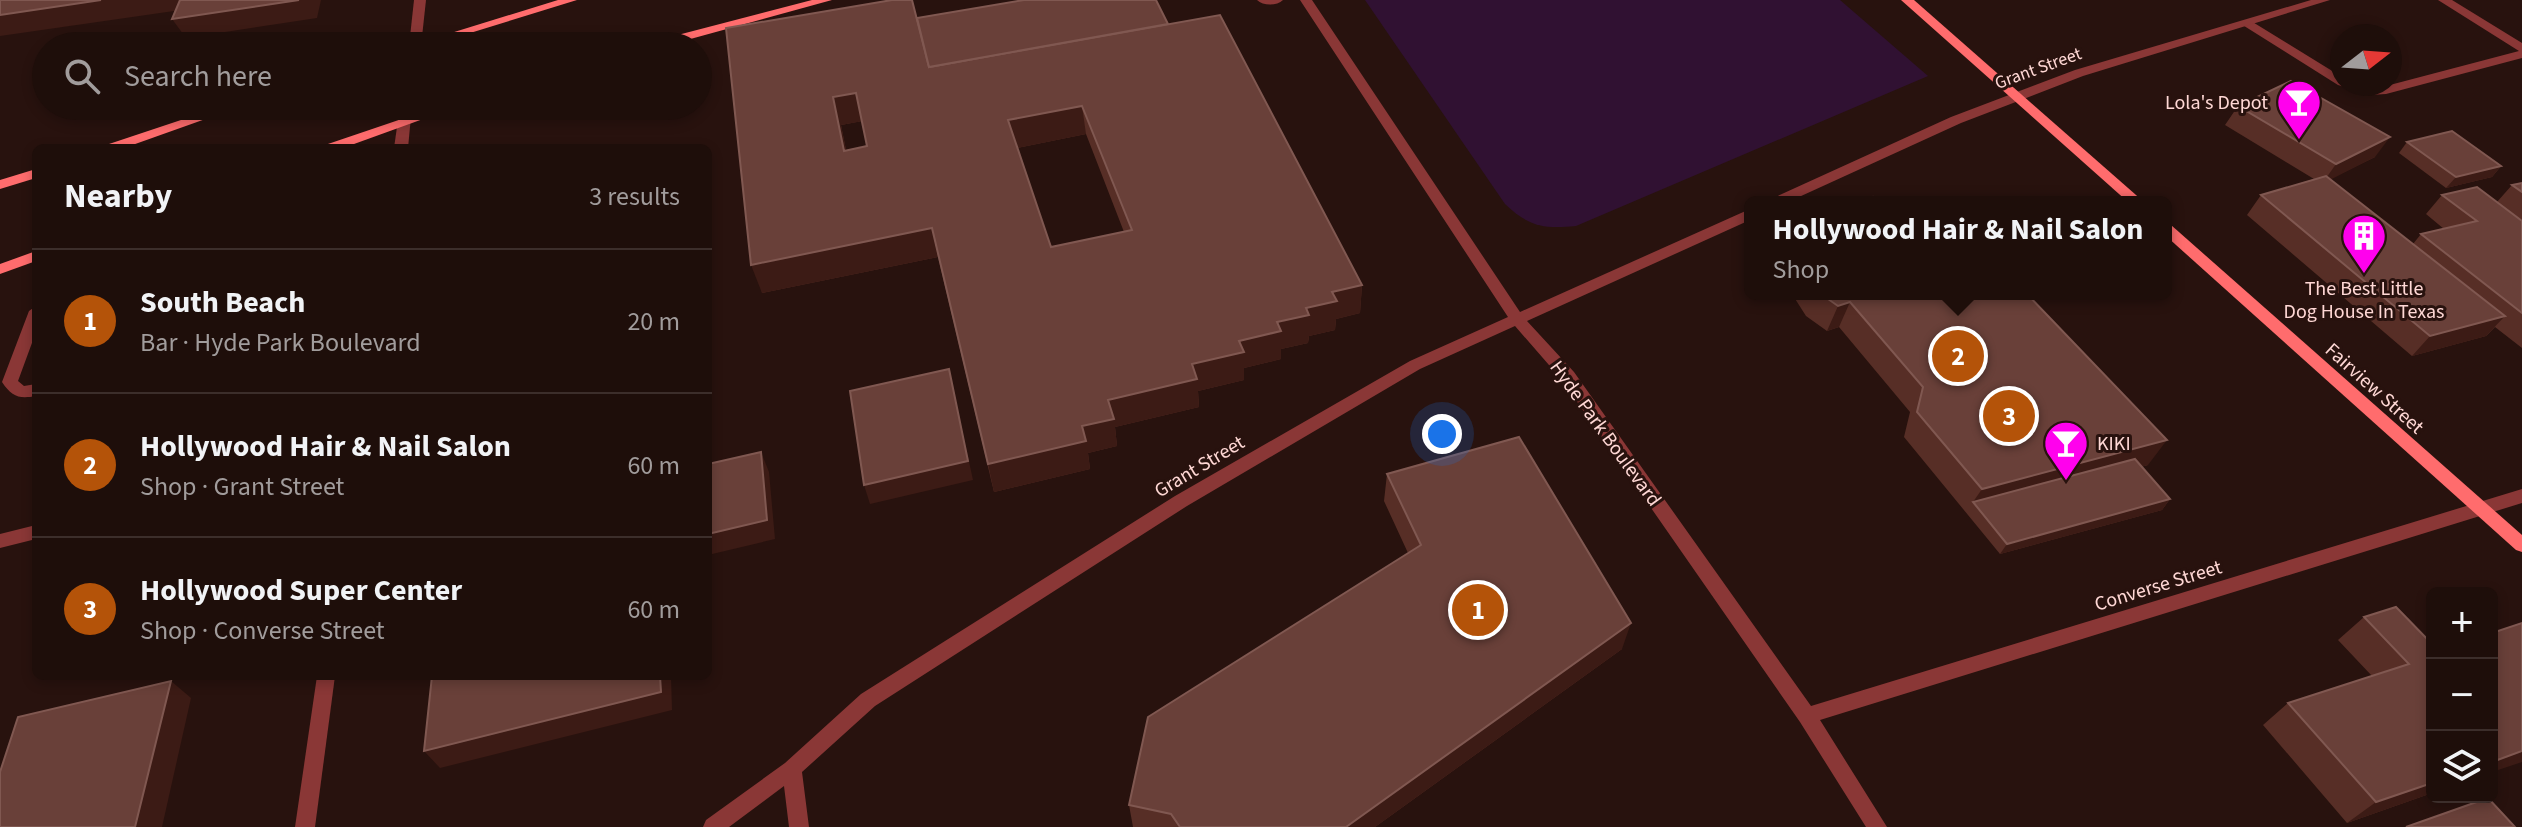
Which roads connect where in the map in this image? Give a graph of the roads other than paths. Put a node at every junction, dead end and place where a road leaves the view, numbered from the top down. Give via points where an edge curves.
1 (420, 0) edge
2 (571, 0) edge
3 (826, 0) edge
4 (1263, 0) edge
5 (1277, 0) edge
6 (1306, 0) edge
7 (1907, 0) edge
8 (2324, 0) edge
9 (2444, 0) edge
10 (2247, 24) junction
11 (417, 32) edge
12 (462, 32) edge
13 (704, 32) edge
14 (2522, 51) edge
15 (2330, 74) edge
16 (2402, 85) edge
17 (2018, 96) junction
18 (194, 120) edge
19 (407, 120) edge
20 (404, 121) junction
21 (123, 144) edge
22 (341, 144) edge
23 (401, 144) edge
24 (32, 174) edge
25 (0, 185) edge
26 (1789, 196) edge
27 (2130, 196) edge
28 (1744, 217) edge
29 (2172, 233) edge
30 (32, 257) edge
31 (0, 269) edge
32 (1516, 318) junction
33 (32, 322) edge
34 (32, 391) edge
35 (2522, 496) edge
36 (2480, 508) junction
37 (32, 533) edge
38 (0, 541) edge
39 (2522, 545) edge
40 (325, 680) edge
41 (1807, 716) junction
42 (792, 769) junction
43 (305, 827) edge
44 (713, 827) edge
45 (799, 827) edge
46 (1877, 827) edge

1 - 11 street
2 - 12 street
3 - 13 street
4 - 5 street
6 - 32 street, Hyde Park Boulevard
7 - 17 street
8 - 10 street, Grant Street
9 - 14 street
10 - 15 street
10 - 17 street, Grant Street
14 - 16 street
17 - 26 street, Grant Street
17 - 27 street
18 - 21 street
19 - 20 street
20 - 22 street
20 - 23 street
24 - 25 street
28 - 32 street, Grant Street
29 - 36 street, Fairview Street
30 - 31 street
32 - 41 street, Hyde Park Boulevard via 1568,376
32 - 42 street, Grant Street via 1415,365 1181,501 868,700
33 - 34 street via 10,382 21,393
35 - 36 street, Converse Street
36 - 39 street, Fairview Street
36 - 41 street, Converse Street
37 - 38 street
40 - 43 street
41 - 46 street, Hyde Park Boulevard
42 - 44 street, Grant Street
42 - 45 street

